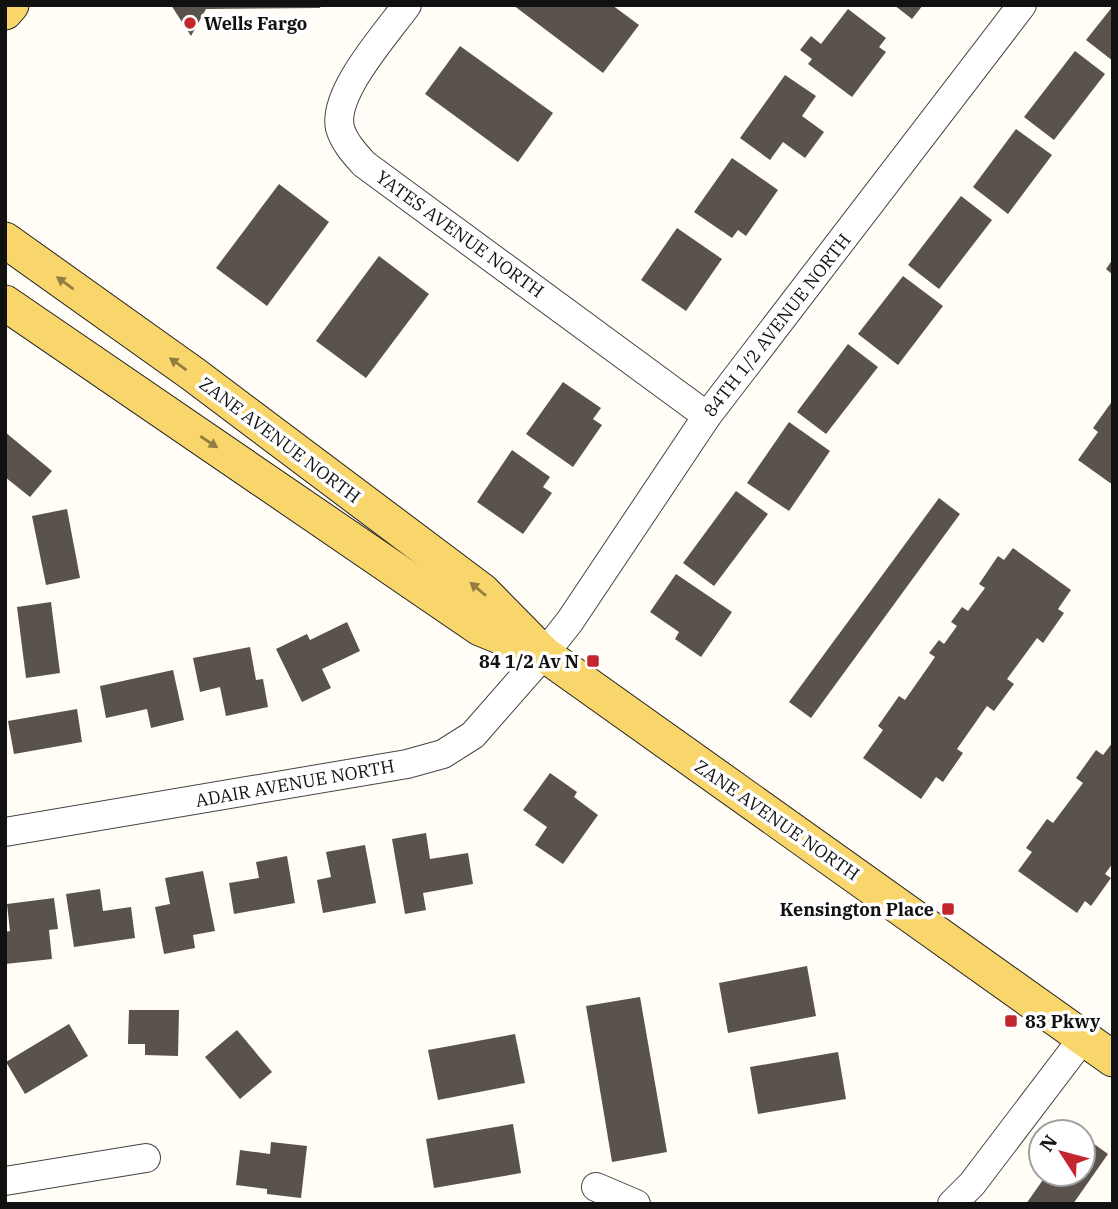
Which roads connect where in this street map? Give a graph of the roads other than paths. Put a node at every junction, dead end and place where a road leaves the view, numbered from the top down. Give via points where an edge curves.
1 (10, 5) edge
2 (407, 5) edge
3 (1022, 5) edge
4 (5, 12) edge
5 (10, 240) edge
6 (5, 303) edge
7 (707, 416) junction
8 (544, 654) junction
9 (5, 832) edge
10 (1083, 1038) junction
11 (1113, 1059) edge
12 (146, 1157) dead end
13 (5, 1181) edge
14 (596, 1187) dead end
15 (636, 1204) edge
16 (952, 1204) edge

1 - 4 main road
2 - 7 street, YATES AVENUE NORTH via 341,102 339,126 348,147 364,164
3 - 7 street, 84TH 1/2 AVENUE NORTH
8 -> 5 main road, ZANE AVENUE NORTH via 482,591
6 -> 8 main road, ZANE AVENUE NORTH via 480,628
7 - 8 street, 84TH 1/2 AVENUE NORTH
8 - 9 street, ADAIR AVENUE NORTH via 473,735 443,754 407,764
8 - 10 main road, ZANE AVENUE NORTH
10 - 11 main road, ZANE AVENUE NORTH
10 - 16 street
12 - 13 street
14 - 15 street

